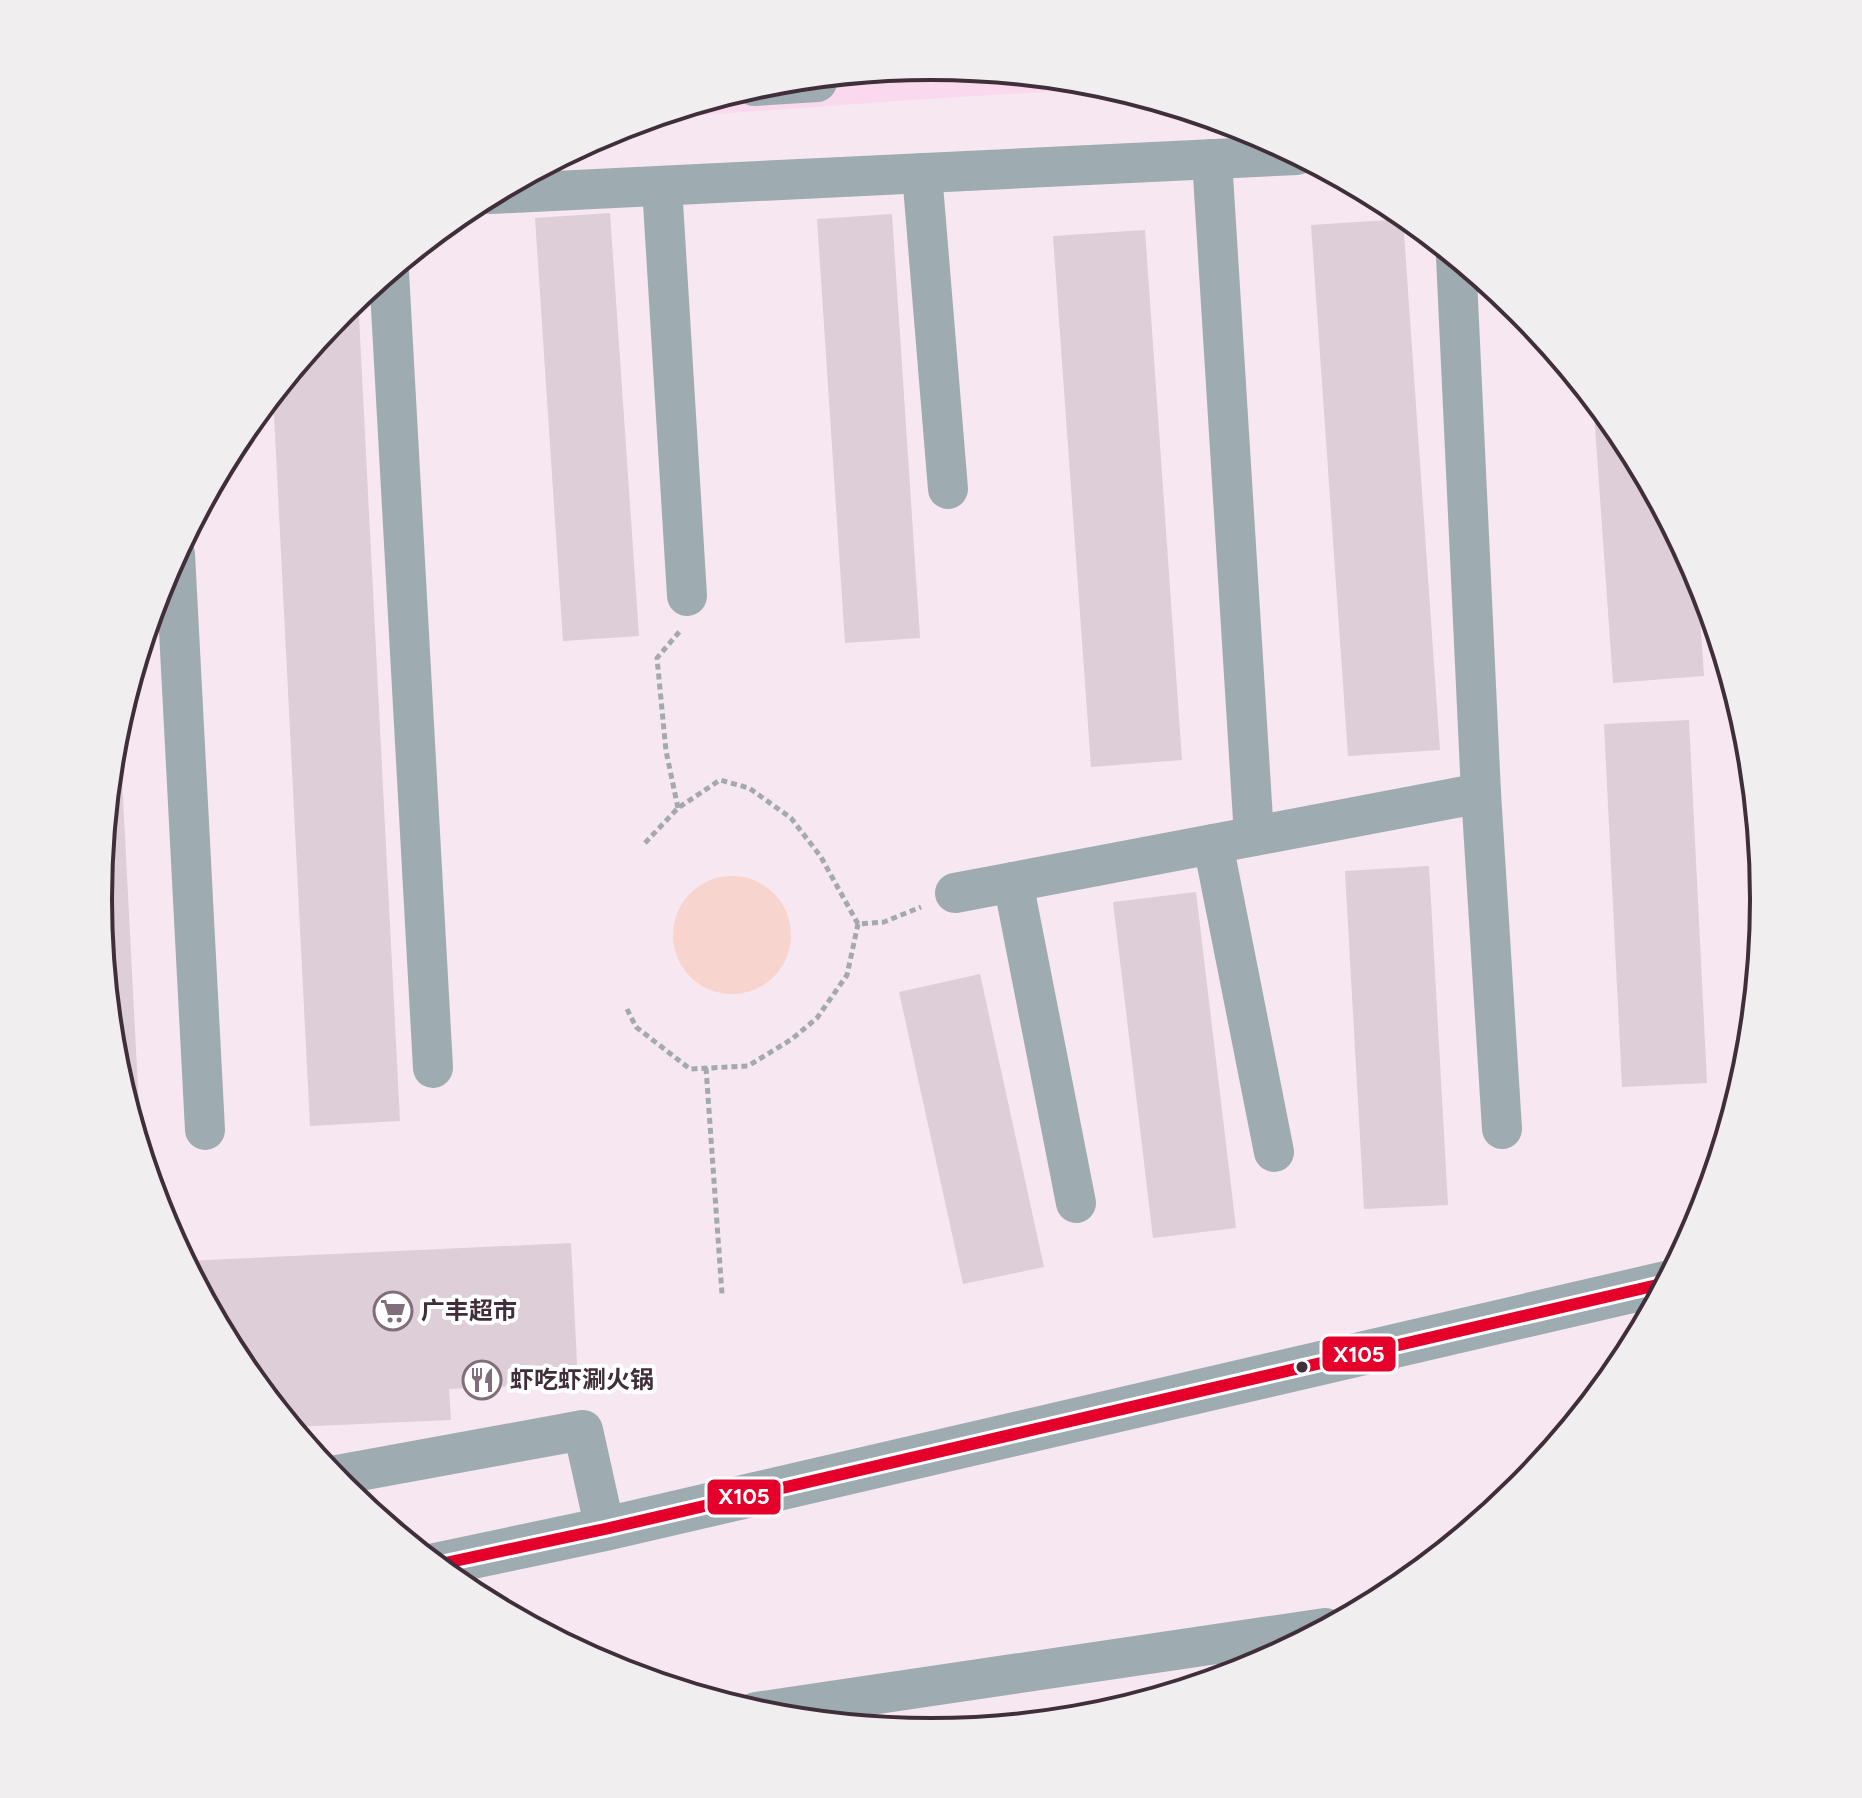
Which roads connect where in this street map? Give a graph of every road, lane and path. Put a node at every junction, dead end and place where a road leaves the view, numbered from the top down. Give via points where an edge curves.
1 (1275, 156) edge
2 (1212, 159) junction
3 (922, 173) junction
4 (662, 186) junction
5 (517, 193) edge
6 (1457, 271) edge
7 (390, 284) edge
8 (948, 489) dead end
9 (176, 581) edge
10 (687, 596) joint
11 (1481, 793) junction
12 (678, 808) junction
13 (1254, 836) junction
14 (645, 843) dead end
15 (1213, 844) junction
16 (1013, 882) junction
17 (955, 893) joint
18 (858, 924) junction
19 (627, 1009) dead end
20 (433, 1068) dead end
21 (706, 1068) junction
22 (1502, 1129) dead end
23 (205, 1130) dead end
24 (1274, 1152) dead end
25 (1076, 1203) dead end
26 (1652, 1286) edge
27 (722, 1294) dead end
28 (347, 1473) edge
29 (605, 1529) junction
30 (450, 1562) edge
31 (1296, 1632) edge
32 (796, 1706) edge

1 - 2 street
2 - 3 street
2 - 13 street
3 - 4 street
3 - 8 street
4 - 5 street
4 - 10 street
6 - 11 street
7 - 20 street
9 - 23 street
10 - 12 path via 684,627 657,658
11 - 13 street
11 - 22 street
12 - 14 path
12 - 18 path via 720,780 749,788 791,818 821,857
13 - 15 street
15 - 16 street
15 - 24 street
16 - 17 street
16 - 25 street
17 - 18 path via 884,922
18 - 21 path via 847,975 817,1018 748,1066
19 - 21 path via 636,1027 690,1069
21 - 27 path
26 - 29 street
28 - 29 street via 583,1430
29 - 30 street
31 - 32 street

